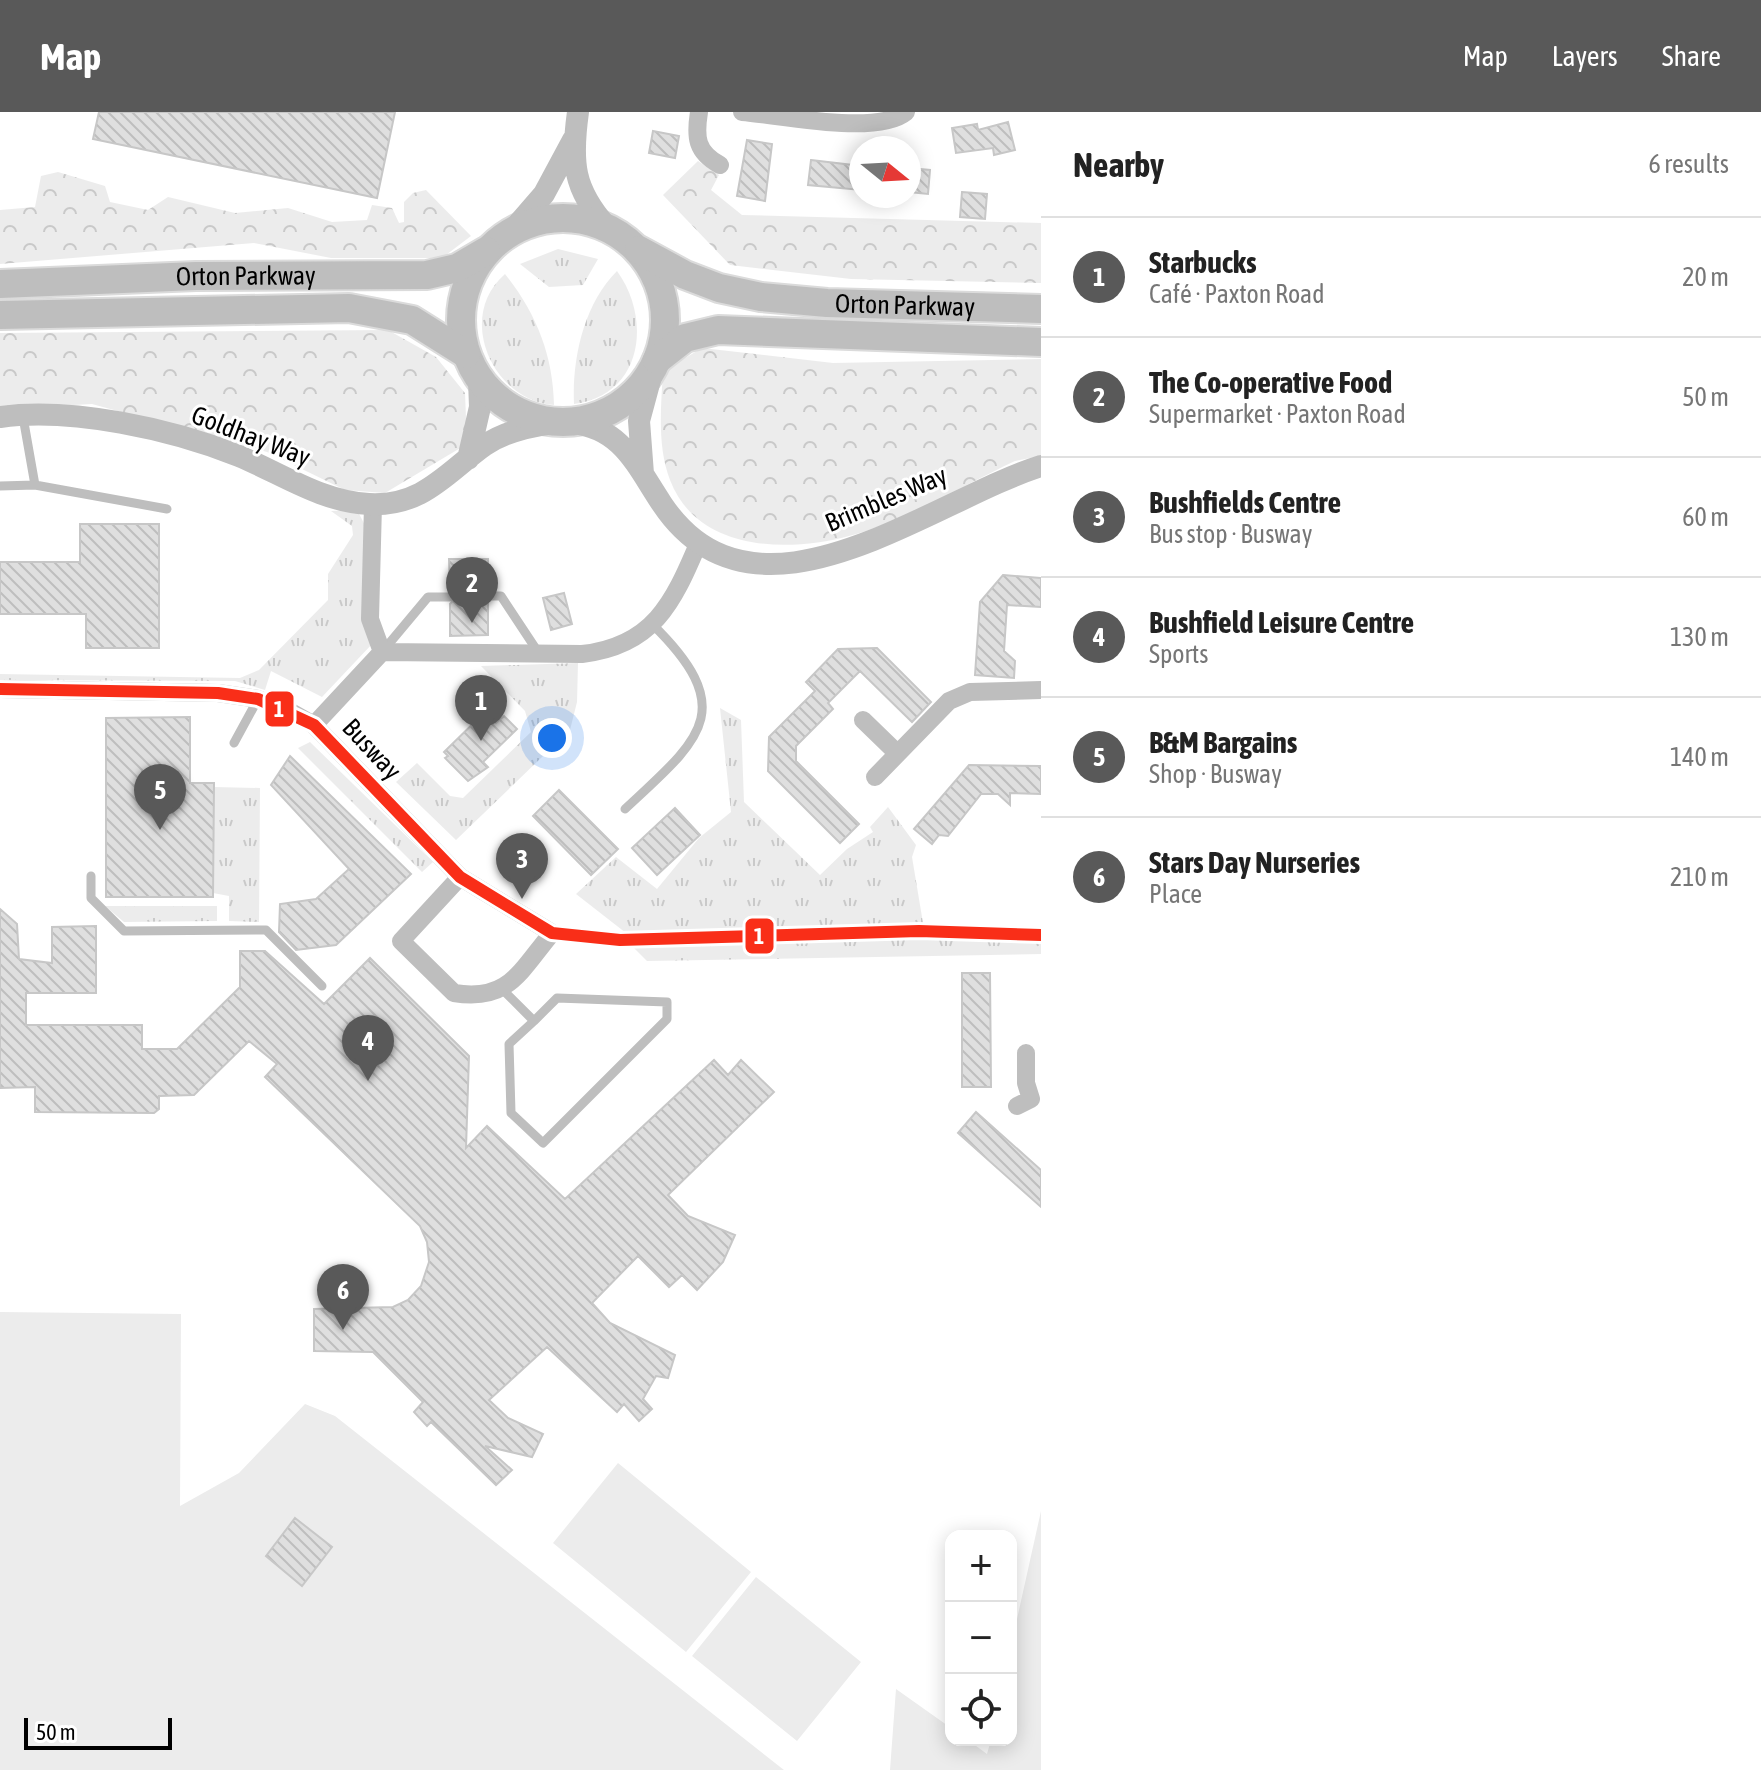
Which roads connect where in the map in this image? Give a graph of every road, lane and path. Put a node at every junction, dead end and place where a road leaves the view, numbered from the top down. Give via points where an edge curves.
1 (578, 112) edge
2 (699, 112) edge
3 (742, 112) edge
4 (906, 112) edge
5 (574, 138) junction
6 (720, 165) dead end
7 (607, 227) junction
8 (512, 231) junction
9 (635, 247) junction
10 (487, 251) junction
11 (0, 284) edge
12 (1041, 309) edge
13 (0, 315) edge
14 (1041, 342) edge
15 (466, 354) junction
16 (655, 364) junction
17 (479, 380) junction
18 (23, 414) junction
19 (0, 417) edge
20 (563, 423) junction
21 (468, 459) junction
22 (1041, 466) edge
23 (643, 475) junction
24 (35, 485) junction
25 (0, 486) edge
26 (373, 505) junction
27 (167, 509) dead end
28 (698, 544) junction
29 (488, 596) dead end
30 (450, 597) dead end
31 (652, 624) junction
32 (382, 652) junction
33 (539, 654) junction
34 (0, 689) edge
35 (1041, 690) edge
36 (258, 699) junction
37 (863, 720) dead end
38 (314, 725) junction
39 (234, 743) dead end
40 (897, 753) junction
41 (875, 777) dead end
42 (625, 809) dead end
43 (91, 876) dead end
44 (460, 877) junction
45 (552, 933) junction
46 (1041, 935) edge
47 (322, 986) dead end
48 (502, 989) junction
49 (534, 1021) junction
50 (1026, 1053) dead end
51 (1030, 1105) edge

1 - 5 street
2 - 6 street via 697,144 704,156
3 - 4 street via 873,124
5 - 7 street via 582,196
5 - 8 street via 544,194
7 - 8 main road via 559,217
7 - 9 main road
8 - 10 main road
9 - 12 main road, Orton Parkway via 685,275 761,297
9 - 16 main road via 660,288 664,324
10 - 11 main road, Orton Parkway via 457,268 427,275
10 - 15 main road via 471,273 462,299 460,327
13 - 15 main road, Orton Parkway via 349,308 412,320
14 - 16 main road, Orton Parkway via 718,330 685,338
15 - 17 main road
16 - 20 main road via 641,386 618,406 591,419
16 - 23 street, Brimbles Way via 639,421
17 - 20 main road via 512,409
17 - 21 street via 476,433
18 - 19 street, Goldhay Way
18 - 24 lane
18 - 26 street, Goldhay Way via 77,417 186,438 342,501
20 - 21 street, Goldhay Way via 508,433
20 - 23 street, Brimbles Way via 607,432
21 - 26 street, Goldhay Way via 431,490
22 - 28 street, Brimbles Way via 831,555 770,565 741,562
23 - 28 street, Brimbles Way via 675,523
24 - 25 lane
24 - 27 lane
26 - 32 street via 370,619
28 - 31 street via 677,594
29 - 33 lane via 501,596
30 - 32 lane via 428,597
31 - 33 street via 630,642 607,651
31 - 42 lane via 695,676 703,705 698,734
32 - 33 street
32 - 38 street
34 - 36 street, Busway via 218,693
35 - 40 street via 959,696
36 - 38 street, Busway
36 - 39 lane
37 - 40 street
38 - 44 street, Busway
40 - 41 street
43 - 47 lane via 91,898 124,931 266,930
44 - 45 street, Busway
44 - 48 street via 401,941 454,993 488,995
45 - 46 lane, Busway via 620,940 919,931
45 - 48 street
48 - 49 lane
49 - 49 lane via 509,1044 511,1113 543,1143 667,1019 667,1002 557,998
50 - 51 street

